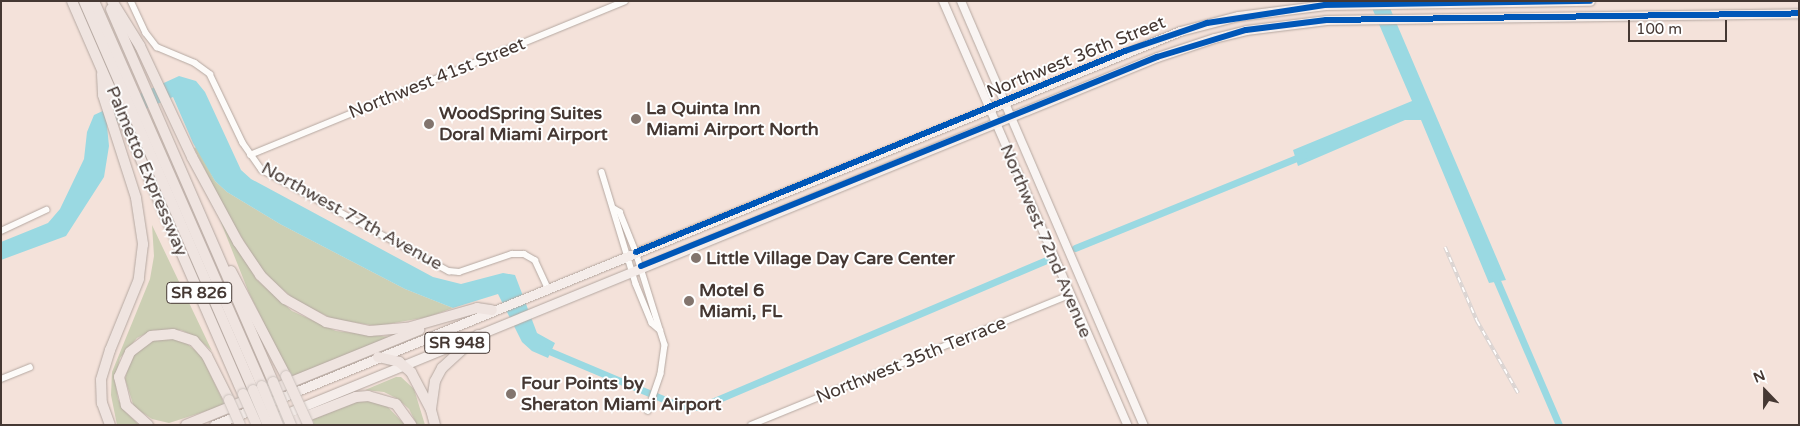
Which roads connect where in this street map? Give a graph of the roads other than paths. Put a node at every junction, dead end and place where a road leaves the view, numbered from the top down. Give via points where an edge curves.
1 (72, 1) edge
2 (108, 1) edge
3 (112, 1) edge
4 (132, 1) edge
5 (625, 1) edge
6 (942, 1) edge
7 (961, 1) edge
8 (1590, 1) edge
9 (88, 2) edge
10 (1548, 2) edge
11 (1797, 14) edge
12 (102, 68) junction
13 (1004, 101) junction
14 (124, 102) junction
15 (988, 107) junction
16 (134, 117) junction
17 (1011, 118) junction
18 (995, 124) junction
19 (250, 155) junction
20 (602, 172) dead end
21 (46, 210) dead end
22 (721, 217) junction
23 (202, 219) junction
24 (1, 231) edge
25 (727, 232) junction
26 (632, 253) junction
27 (641, 266) junction
28 (632, 270) junction
29 (548, 288) junction
30 (1070, 295) junction
31 (492, 310) junction
32 (435, 322) junction
33 (660, 330) junction
34 (478, 335) junction
35 (378, 357) junction
36 (404, 365) junction
37 (30, 367) dead end
38 (1, 379) edge
39 (252, 390) junction
40 (431, 410) junction
41 (648, 411) dead end
42 (107, 422) edge
43 (308, 424) edge
44 (148, 425) edge
45 (186, 425) edge
46 (214, 425) edge
47 (240, 425) edge
48 (257, 425) edge
49 (268, 425) edge
50 (278, 425) edge
51 (284, 425) edge
52 (291, 425) edge
53 (411, 425) edge
54 (435, 425) edge
55 (751, 425) edge
56 (1126, 425) edge
57 (1144, 425) edge

1 - 12 highway, Palmetto Expressway / SR 826
2 - 23 highway, Palmetto Expressway / SR 826
3 - 32 highway via 140,46 238,242 280,295 307,314 348,328 384,331
4 - 19 street, Northwest 77th Avenue via 157,47 195,63 210,74
5 - 19 street, Northwest 41st Street
6 - 15 main road, Northwest 72nd Avenue
7 - 13 main road, Northwest 72nd Avenue
8 - 10 main road, Northwest 36th Street / SR 948
9 - 14 highway
9 - 14 highway
10 - 13 main road, Northwest 36th Street / SR 948 via 1349,5 1280,10 1207,23 1125,51
11 - 17 main road, Northwest 36th Street / SR 948 via 1286,24 1214,38 1157,57
12 - 14 highway, Palmetto Expressway / SR 826
12 - 42 highway via 106,108 140,213 143,252 134,296 104,366 102,393
13 - 15 main road, Northwest 36th Street / SR 948
13 - 17 main road, Northwest 72nd Avenue
14 - 16 highway, Palmetto Expressway / SR 826
14 - 16 highway
15 - 18 main road, Northwest 72nd Avenue
15 - 22 main road, Northwest 36th Street / SR 948
16 - 39 highway, Palmetto Expressway / SR 826
16 - 39 highway
17 - 18 main road, Northwest 36th Street / SR 948
17 - 57 main road, Northwest 72nd Avenue
18 - 25 main road, Northwest 36th Street / SR 948
18 - 30 main road, Northwest 72nd Avenue
19 - 29 street, Northwest 77th Avenue via 262,170 449,271 460,272 512,254 524,254 535,260
20 - 26 street via 615,209 620,212
21 - 24 street
22 - 25 main road
22 - 26 main road, Northwest 36th Street / SR 948
23 - 43 highway, bridge via 286,376
23 - 52 highway, Palmetto Expressway / SR 826, bridge
25 - 27 main road, Northwest 36th Street / SR 948
26 - 27 street
26 - 28 street
26 - 29 main road, Northwest 36th Street / SR 948
27 - 28 main road, Northwest 36th Street / SR 948
27 - 33 street via 660,320
28 - 33 street via 652,323
28 - 34 main road, Northwest 36th Street / SR 948
29 - 31 main road, Northwest 36th Street / SR 948
30 - 55 street, Northwest 35th Terrace
30 - 56 main road, Northwest 72nd Avenue
31 - 32 highway via 478,308
31 - 35 main road, Northwest 36th Street
32 - 45 highway
33 - 41 street via 665,345 661,374
34 - 36 main road, Northwest 36th Street / SR 948
34 - 40 highway via 442,368 435,381
35 - 36 highway
35 - 46 main road, Northwest 36th Street
36 - 40 highway via 414,374
36 - 48 main road, Northwest 36th Street / SR 948
37 - 38 street
39 - 48 highway, Palmetto Expressway / SR 826, bridge
39 - 49 highway, bridge
39 - 50 highway, bridge
40 - 54 highway
44 - 47 highway, bridge via 126,405 119,377 130,352 151,336 173,334 194,341 207,356
51 - 53 highway via 356,397 368,396 396,404

